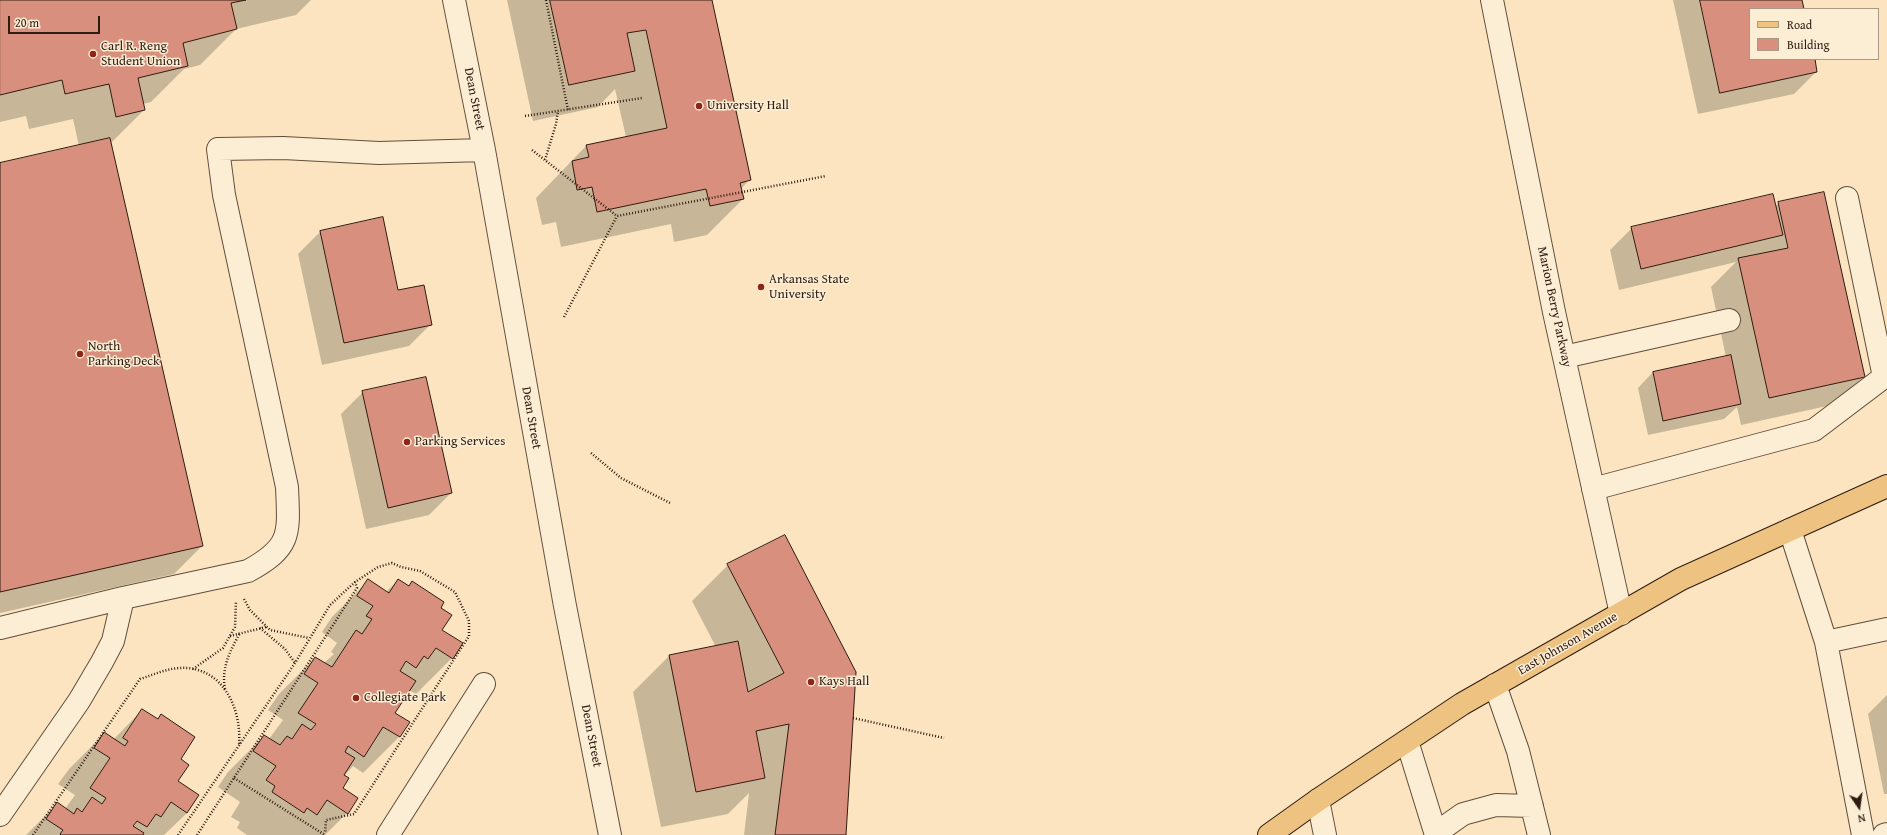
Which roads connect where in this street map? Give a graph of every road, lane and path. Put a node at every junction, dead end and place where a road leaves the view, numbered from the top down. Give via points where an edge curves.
1 (454, 0) edge
2 (546, 0) edge
3 (1492, 0) edge
4 (642, 98) dead end
5 (568, 110) junction
6 (558, 111) junction
7 (525, 116) dead end
8 (484, 150) junction
9 (532, 150) dead end
10 (545, 160) junction
11 (826, 176) dead end
12 (1847, 198) dead end
13 (617, 216) junction
14 (564, 317) dead end
15 (1729, 320) dead end
16 (1564, 357) junction
17 (591, 453) dead end
18 (1887, 486) edge
19 (1593, 489) junction
20 (670, 503) dead end
21 (1790, 530) junction
22 (355, 582) junction
23 (236, 596) dead end
24 (243, 597) dead end
25 (123, 598) junction
26 (1621, 614) junction
27 (267, 626) junction
28 (0, 628) edge
29 (260, 628) junction
30 (1887, 629) edge
31 (240, 633) junction
32 (230, 636) junction
33 (310, 638) junction
34 (1826, 642) junction
35 (295, 663) junction
36 (193, 669) junction
37 (484, 684) dead end
38 (1495, 685) junction
39 (226, 689) junction
40 (853, 718) dead end
41 (944, 738) dead end
42 (1407, 741) junction
43 (239, 747) junction
44 (234, 778) junction
45 (1318, 800) junction
46 (1532, 806) junction
47 (0, 815) edge
48 (325, 834) edge
49 (1436, 834) edge
50 (1887, 834) edge
51 (33, 835) edge
52 (178, 835) edge
53 (197, 835) edge
54 (388, 835) edge
55 (610, 835) edge
56 (1268, 835) edge
57 (1325, 835) edge
58 (1539, 835) edge
59 (1863, 835) edge
60 (1884, 835) edge

1 - 8 street, Dean Street
2 - 5 path
3 - 16 street, Marion Berry Parkway
4 - 5 path
5 - 6 path
6 - 7 path
6 - 10 path
8 - 25 street via 379,153 283,148 218,149 224,195 287,487 288,525 282,546 266,561 248,571
8 - 55 street, Dean Street via 565,606
9 - 10 path
10 - 13 path
11 - 13 path
12 - 19 street via 1884,377 1814,430
13 - 14 path
15 - 16 street
16 - 19 street, Marion Berry Parkway
17 - 20 path via 620,478
18 - 21 main road, East Johnson Avenue
19 - 26 street, Marion Berry Parkway
21 - 26 main road, East Johnson Avenue via 1681,579
21 - 34 street
22 - 33 path via 330,606
22 - 44 path via 357,588
22 - 48 path via 378,567 392,563 420,571 455,592 469,621 469,636 354,814 326,820
23 - 32 path via 236,627
24 - 27 path via 250,610
25 - 28 street
25 - 47 street via 113,641 102,662 79,701
26 - 38 main road, East Johnson Avenue
27 - 29 path
27 - 33 path via 270,630
29 - 31 path
29 - 35 path via 284,649
30 - 34 street
31 - 32 path
31 - 39 path via 228,654 223,677
32 - 36 path via 223,648
33 - 35 path
34 - 59 street
35 - 43 path
36 - 39 path via 212,676
36 - 51 path via 167,670 140,679
37 - 54 street
38 - 42 main road, East Johnson Avenue
38 - 46 street via 1518,751
39 - 43 path via 236,707
40 - 41 path
42 - 45 main road, East Johnson Avenue
42 - 49 street
43 - 52 path
44 - 48 path
44 - 53 path
45 - 56 main road, East Johnson Avenue
45 - 57 street
46 - 49 street via 1496,805 1463,814
46 - 58 street
50 - 60 street

